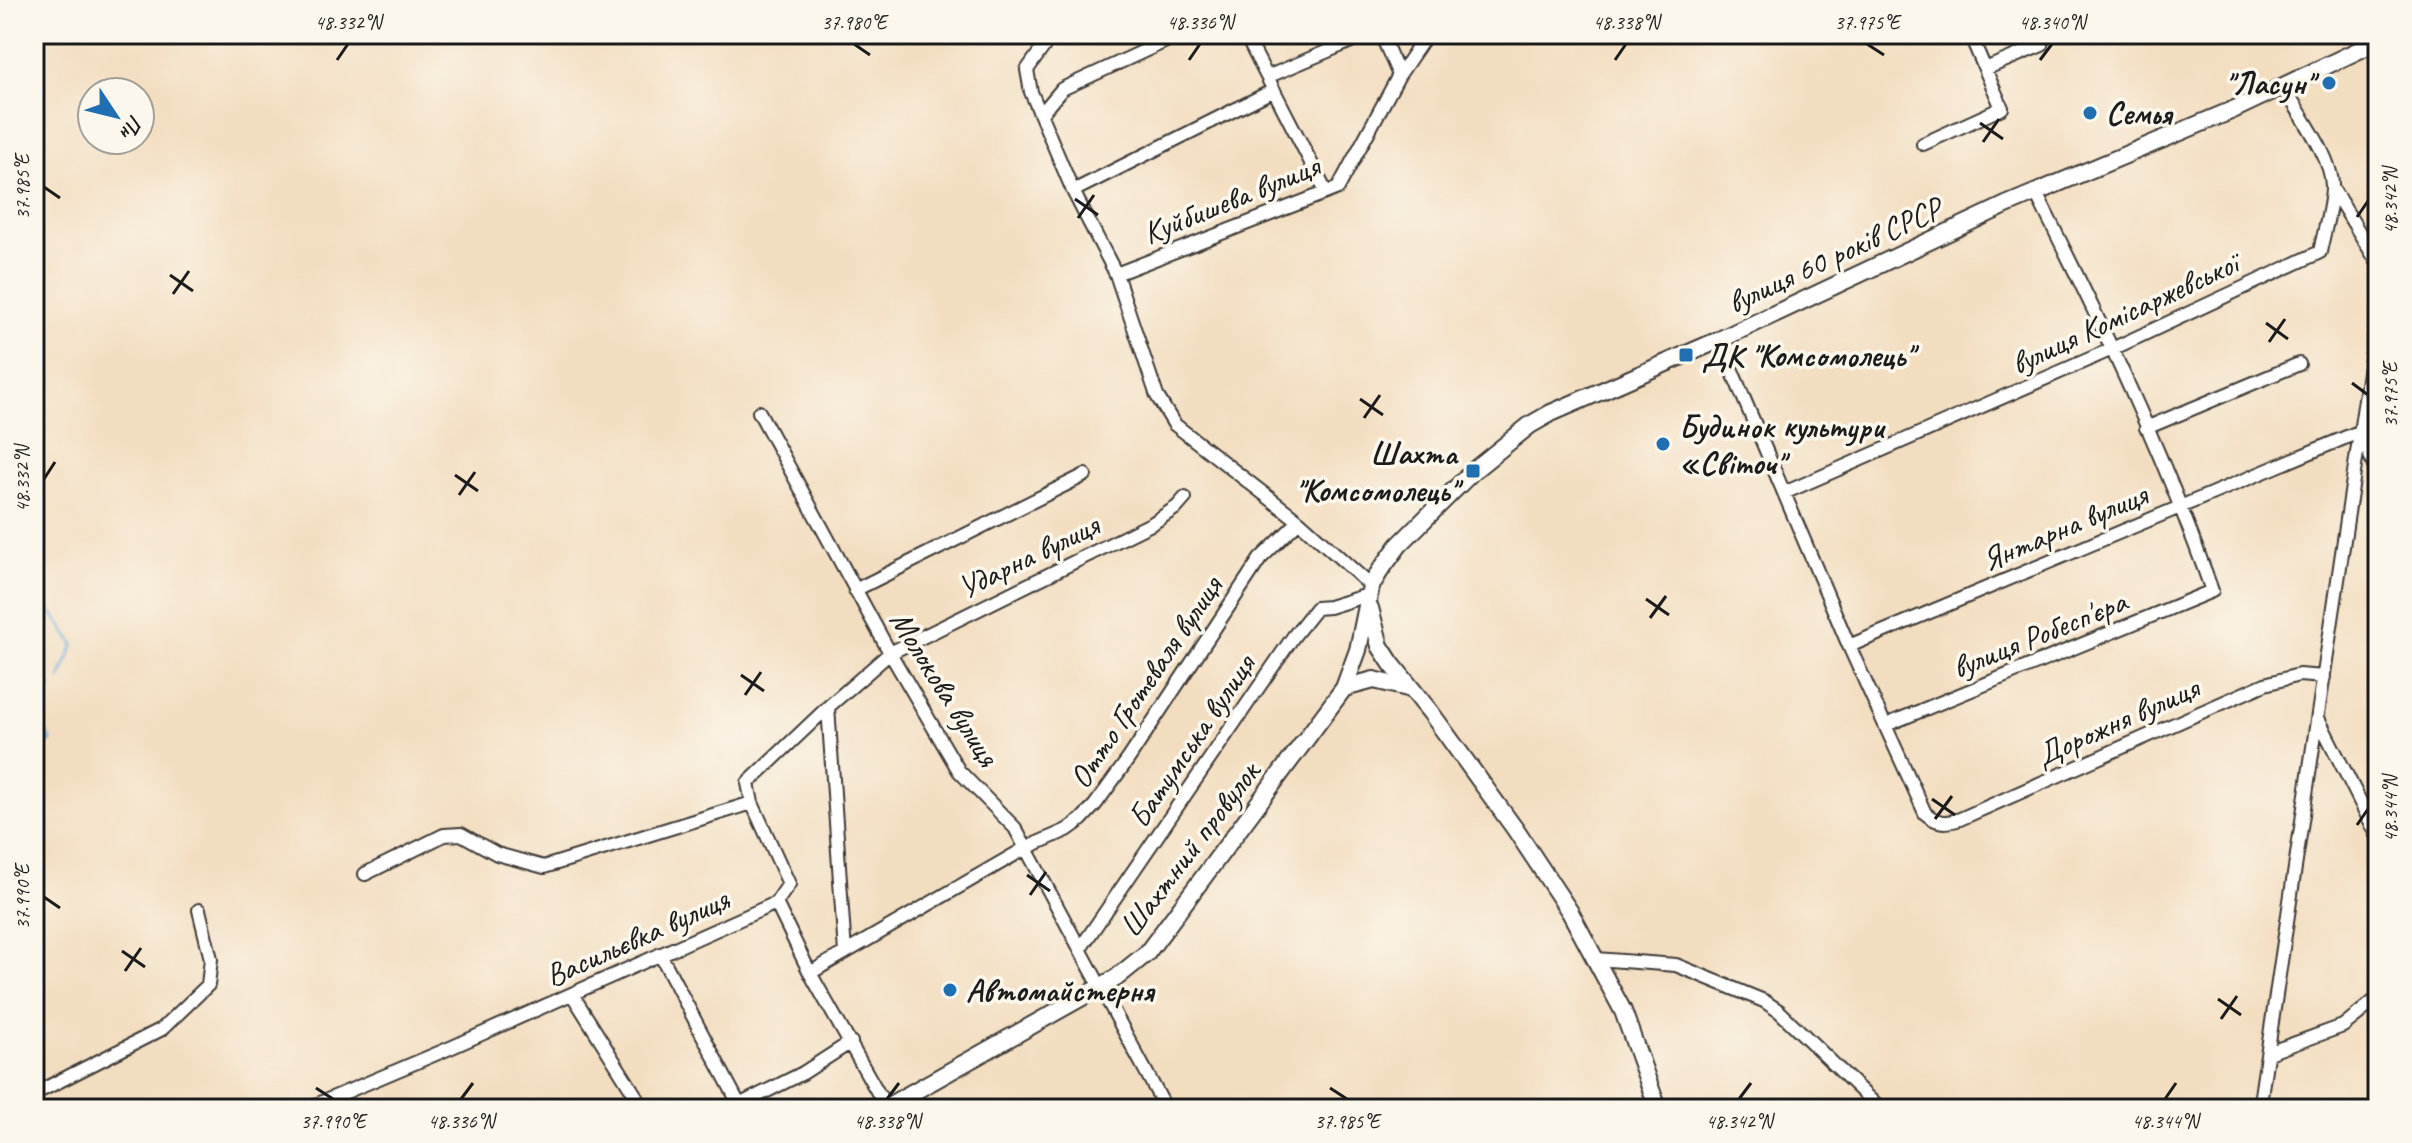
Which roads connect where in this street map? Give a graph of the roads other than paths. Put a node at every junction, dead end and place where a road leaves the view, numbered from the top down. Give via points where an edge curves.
1 (1039, 34) edge
2 (1181, 34) edge
3 (1245, 34) edge
4 (1368, 34) edge
5 (1381, 34) edge
6 (1427, 34) edge
7 (1970, 34) edge
8 (2361, 34) edge
9 (2378, 41) edge
10 (2042, 45) dead end
11 (2355, 51) junction
12 (1985, 69) junction
13 (1399, 75) junction
14 (1267, 77) junction
15 (2283, 86) junction
16 (1274, 90) junction
17 (1041, 114) junction
18 (1923, 144) dead end
19 (2332, 188) junction
20 (1073, 191) junction
21 (1326, 192) junction
22 (2036, 193) junction
23 (2378, 263) edge
24 (1116, 274) junction
25 (2378, 312) edge
26 (1719, 340) junction
27 (2110, 350) junction
28 (2299, 364) dead end
29 (759, 412) dead end
30 (2146, 428) junction
31 (2361, 431) junction
32 (1085, 475) dead end
33 (2378, 477) edge
34 (1784, 493) junction
35 (1185, 498) dead end
36 (2182, 506) junction
37 (1299, 521) junction
38 (855, 590) junction
39 (1369, 590) junction
40 (1849, 646) junction
41 (890, 653) junction
42 (2324, 677) junction
43 (1344, 688) junction
44 (1413, 689) junction
45 (828, 707) junction
46 (2318, 718) junction
47 (1886, 725) junction
48 (752, 803) junction
49 (2378, 837) edge
50 (1026, 848) junction
51 (365, 874) dead end
52 (776, 903) junction
53 (199, 910) dead end
54 (1080, 949) junction
55 (845, 953) junction
56 (660, 954) junction
57 (1596, 959) junction
58 (810, 973) junction
59 (1101, 987) junction
60 (572, 994) junction
61 (2378, 998) edge
62 (851, 1042) junction
63 (2268, 1053) junction
64 (34, 1094) edge
65 (894, 1106) edge
66 (735, 1107) edge
67 (306, 1109) edge
68 (644, 1109) edge
69 (1166, 1109) edge
70 (1658, 1109) edge
71 (1880, 1109) edge
72 (2259, 1109) edge

1 - 17 street, Куйбишева вулиця via 1044,46 1027,70
2 - 17 street via 1062,89
3 - 14 street
4 - 14 street
5 - 13 street
6 - 13 street, Куйбишева вулиця
7 - 12 street
8 - 11 street
9 - 11 street, вулиця 60 років СРСР
10 - 12 street
11 - 15 street, вулиця 60 років СРСР
12 - 18 street via 2002,108
13 - 21 street, Куйбишева вулиця via 1338,188
14 - 16 street
15 - 19 street, вулиця Комісаржевської via 2316,142
15 - 22 street, вулиця 60 років СРСР
16 - 20 street
16 - 21 street
17 - 20 street, Куйбишева вулиця
19 - 23 street
19 - 27 street, вулиця Комісаржевської via 2320,252
20 - 24 street, Куйбишева вулиця
21 - 24 street, Куйбишева вулиця
22 - 26 street, вулиця 60 років СРСР
22 - 27 street
24 - 37 street, Куйбишева вулиця via 1157,396 1174,424
25 - 31 street
26 - 34 street
26 - 39 street, вулиця 60 років СРСР via 1551,413 1509,440 1399,545
27 - 30 street
27 - 34 street, вулиця Комісаржевської
28 - 30 street
29 - 38 street, Молокова вулиця
30 - 36 street
31 - 33 street
31 - 36 street, Янтарна вулиця
31 - 42 street
32 - 38 street, Ударна вулиця
34 - 40 street
35 - 41 street, Ударна вулиця via 1153,523
36 - 40 street, Янтарна вулиця
36 - 47 street, вулиця Робесп'єра via 2212,591
37 - 39 street, Куйбишева вулиця
37 - 50 street, Отто Гротеваля вулиця via 1260,559 1095,805 1067,830
38 - 41 street, Молокова вулиця
39 - 43 street, Шахтний провулок via 1358,650
39 - 44 street via 1380,646
39 - 54 street, Батумська вулиця via 1316,608
40 - 47 street
41 - 45 street, Ударна вулиця
41 - 50 street, Молокова вулиця via 959,771 1015,828
42 - 46 street
42 - 47 street, Дорожня вулиця via 2299,675 2265,684 1960,819 1942,822 1925,813
43 - 44 street via 1374,680
43 - 59 street, Шахтний провулок via 1161,937 1134,966
44 - 57 street via 1515,829
45 - 48 street, Ударна вулиця via 748,783
45 - 55 street
46 - 49 street
46 - 63 street
48 - 51 street via 544,867 497,854 461,834 444,835
48 - 52 street via 789,884
50 - 54 street, Молокова вулиця
50 - 55 street, Отто Гротеваля вулиця
52 - 56 street, Васильєвка вулиця
52 - 58 street, Васильєвка вулиця
53 - 64 street via 211,959 208,985 162,1029
54 - 59 street, Молокова вулиця
55 - 58 street, Отто Гротеваля вулиця
56 - 60 street, Васильєвка вулиця
56 - 66 street
57 - 70 street via 1634,1037
57 - 71 street via 1676,965 1764,1001
58 - 62 street, Васильєвка вулиця
59 - 65 street, Шахтний провулок
59 - 69 street, Молокова вулиця
60 - 67 street, Васильєвка вулиця
60 - 68 street
61 - 63 street via 2343,1026
62 - 65 street, Васильєвка вулиця
62 - 66 street
63 - 72 street

